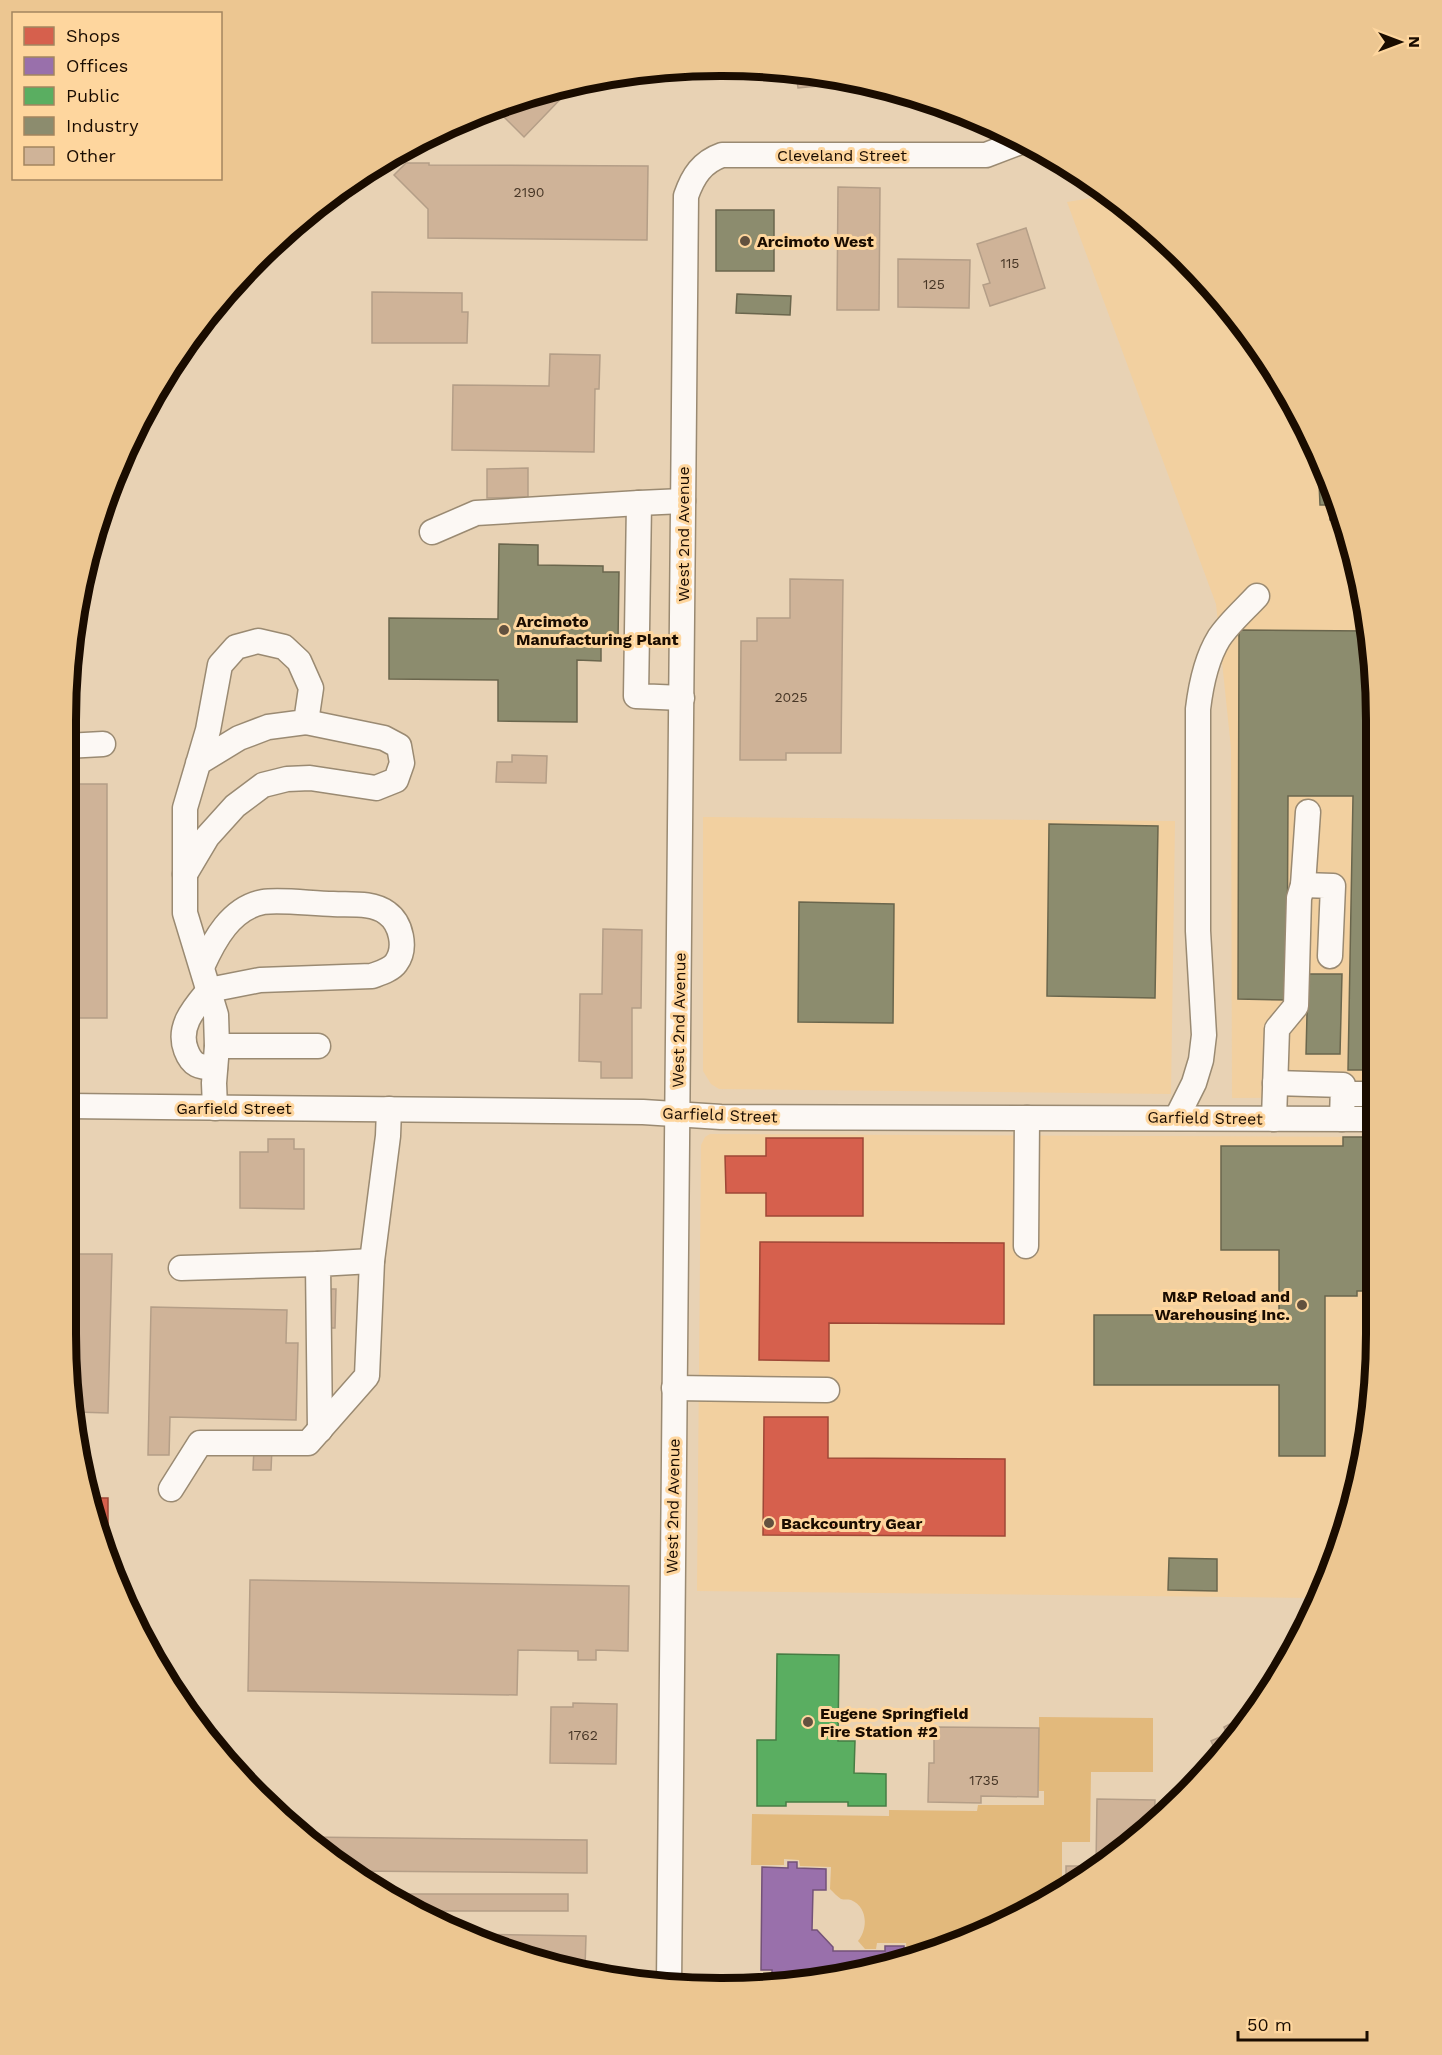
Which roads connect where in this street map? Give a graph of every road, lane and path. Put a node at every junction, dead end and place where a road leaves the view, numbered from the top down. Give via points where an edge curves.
1 (1011, 146) edge
2 (702, 167) joint
3 (683, 501) junction
4 (639, 503) junction
5 (432, 532) dead end
6 (1257, 596) dead end
7 (682, 698) junction
8 (306, 722) junction
9 (103, 744) dead end
10 (76, 745) edge
11 (198, 764) junction
12 (1308, 812) dead end
13 (185, 874) junction
14 (1303, 885) junction
15 (1330, 956) dead end
16 (202, 966) junction
17 (209, 990) junction
18 (318, 1046) dead end
19 (216, 1057) junction
20 (1275, 1083) junction
21 (1344, 1094) junction
22 (1366, 1094) edge
23 (76, 1106) edge
24 (215, 1108) junction
25 (389, 1109) junction
26 (678, 1114) junction
27 (1177, 1117) junction
28 (1027, 1118) junction
29 (1274, 1119) junction
30 (1342, 1119) junction
31 (1366, 1119) edge
32 (1026, 1246) dead end
33 (372, 1261) junction
34 (318, 1264) junction
35 (182, 1268) dead end
36 (674, 1388) junction
37 (827, 1390) dead end
38 (320, 1430) junction
39 (171, 1489) dead end
40 (669, 1976) edge

1 - 2 street, Cleveland Street via 986,155 722,155
2 - 3 street, West 2nd Avenue via 692,179 687,196
3 - 4 street
3 - 7 street, West 2nd Avenue
4 - 5 street via 476,513
4 - 7 street via 636,696
6 - 27 street via 1220,637 1208,659 1200,688 1198,932 1204,1035 1194,1083
7 - 26 street, West 2nd Avenue
8 - 11 street via 268,727 239,738
8 - 11 street via 311,688 299,661 284,647 258,641 236,647 220,665
8 - 13 street via 384,738 399,746 402,764 396,780 376,788 310,778 263,785 235,806 207,837
9 - 10 street
11 - 13 street via 185,808
12 - 14 street
13 - 16 street via 185,913
14 - 15 street via 1333,886
14 - 20 street via 1299,898 1296,1006 1277,1029
16 - 17 street
16 - 17 street via 228,921 263,902 368,905 388,913 401,932 397,963 372,976 260,980
17 - 19 street via 216,1015
17 - 19 street via 192,1012 183,1035 191,1062 197,1067
18 - 19 street
19 - 24 street
20 - 21 street via 1343,1085
20 - 29 street
21 - 22 street
21 - 30 street
23 - 24 street, Garfield Street
24 - 25 street, Garfield Street
25 - 26 street, Garfield Street
25 - 33 street
26 - 28 street, Garfield Street
26 - 36 street, West 2nd Avenue
27 - 28 street, Garfield Street
27 - 29 street, Garfield Street
28 - 32 street
29 - 30 street, Garfield Street
30 - 31 street, Garfield Street
33 - 34 street
33 - 38 street via 367,1376
34 - 35 street
34 - 38 street
36 - 37 street
36 - 40 street, West 2nd Avenue
38 - 39 street via 308,1443 200,1443

